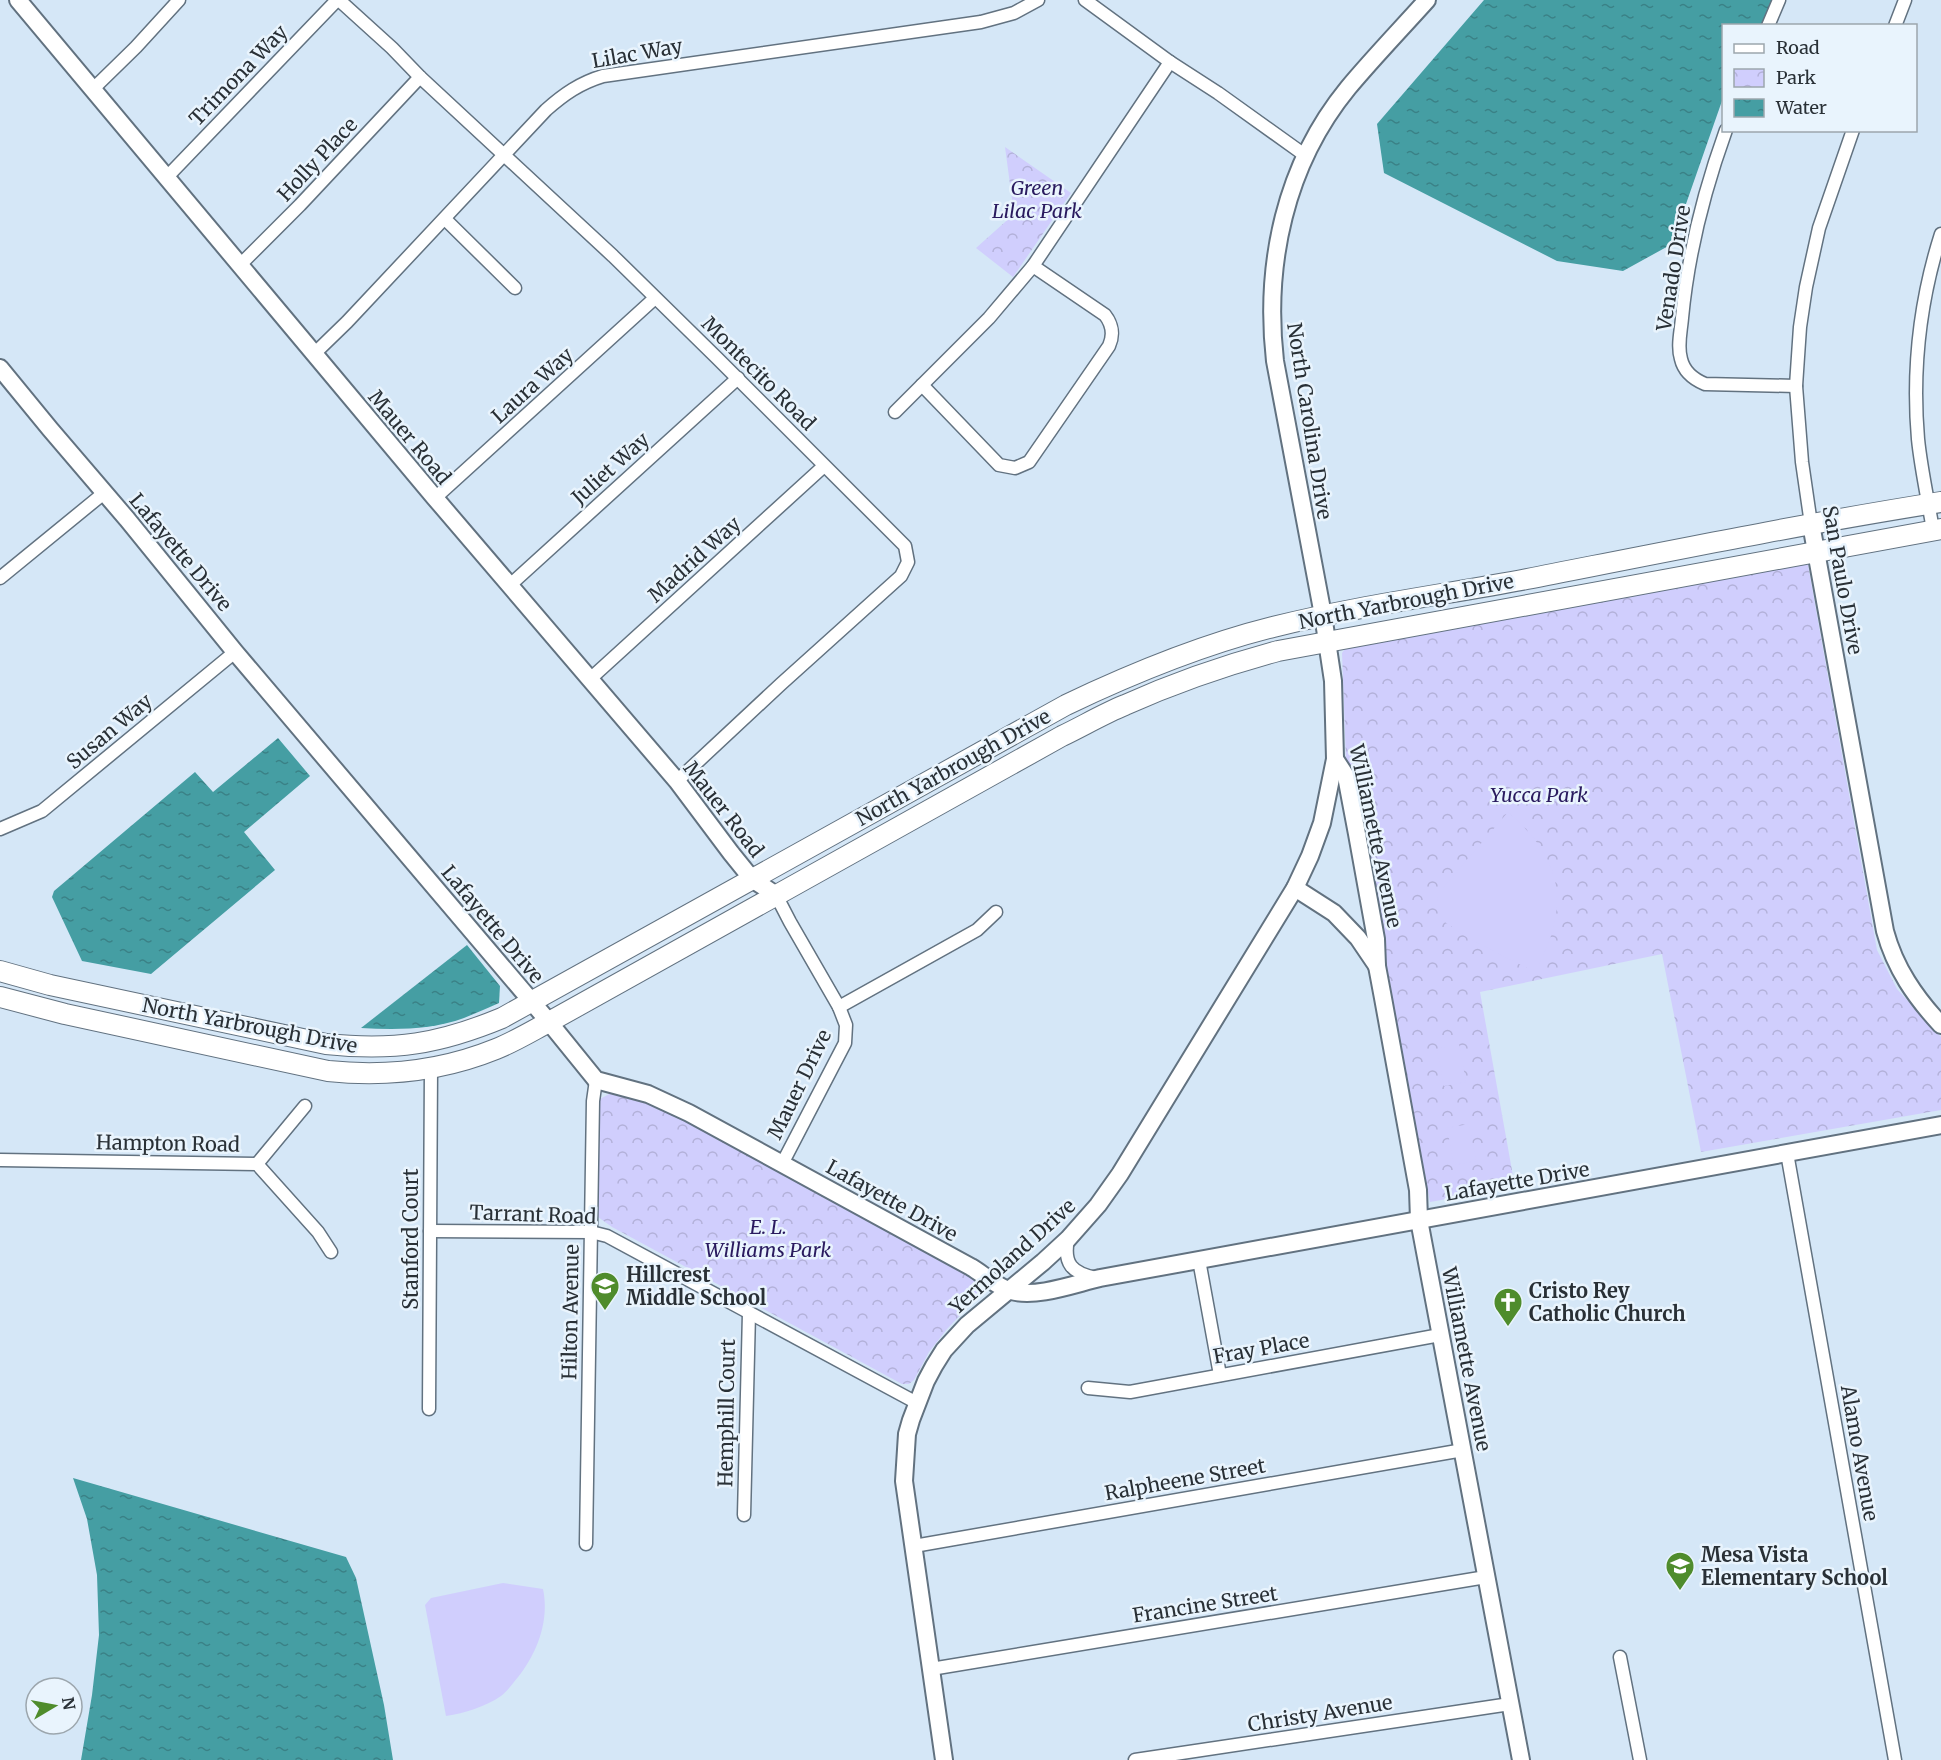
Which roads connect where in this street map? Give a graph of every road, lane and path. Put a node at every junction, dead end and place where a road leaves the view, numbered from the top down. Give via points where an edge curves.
1 (18, 0) edge
2 (179, 0) edge
3 (338, 0) edge
4 (1038, 0) edge
5 (1085, 0) edge
6 (1428, 0) edge
7 (1779, 0) edge
8 (1905, 0) edge
9 (1769, 24) edge
10 (1896, 24) edge
11 (1170, 62) junction
12 (420, 77) junction
13 (93, 89) junction
14 (1725, 132) edge
15 (1853, 132) edge
16 (505, 154) junction
17 (1306, 156) junction
18 (167, 177) junction
19 (445, 219) junction
20 (1941, 234) edge
21 (240, 265) junction
22 (1033, 266) junction
23 (515, 288) dead end
24 (655, 298) junction
25 (314, 354) junction
26 (0, 368) edge
27 (738, 378) junction
28 (922, 385) junction
29 (1796, 386) junction
30 (895, 412) dead end
31 (824, 466) junction
32 (104, 493) junction
33 (435, 498) junction
34 (1935, 503) edge
35 (1811, 524) junction
36 (1937, 529) edge
37 (1685, 548) junction
38 (1815, 553) junction
39 (1690, 575) junction
40 (0, 578) edge
41 (509, 586) junction
42 (1323, 615) junction
43 (1327, 642) junction
44 (235, 652) junction
45 (1154, 666) junction
46 (589, 680) junction
47 (1163, 689) junction
48 (1335, 759) junction
49 (677, 781) junction
50 (0, 829) edge
51 (752, 879) junction
52 (1295, 888) junction
53 (776, 895) junction
54 (996, 912) dead end
55 (1377, 966) junction
56 (0, 970) edge
57 (0, 997) edge
58 (532, 1002) junction
59 (839, 1006) junction
60 (549, 1022) junction
61 (1941, 1025) edge
62 (431, 1068) junction
63 (596, 1080) junction
64 (305, 1106) dead end
65 (1941, 1125) edge
66 (1787, 1153) junction
67 (0, 1160) edge
68 (257, 1164) junction
69 (782, 1164) junction
70 (1419, 1220) junction
71 (430, 1231) junction
72 (591, 1232) junction
73 (1068, 1239) junction
74 (331, 1252) dead end
75 (1199, 1260) junction
76 (1100, 1278) junction
77 (1009, 1291) junction
78 (748, 1312) junction
79 (1440, 1335) junction
80 (1220, 1375) junction
81 (1088, 1388) dead end
82 (917, 1403) junction
83 (429, 1409) dead end
84 (1463, 1450) junction
85 (744, 1515) dead end
86 (586, 1544) dead end
87 (914, 1546) junction
88 (1486, 1577) junction
89 (1620, 1657) dead end
90 (931, 1669) junction
91 (1510, 1704) junction
92 (944, 1760) edge
93 (1135, 1760) edge
94 (1521, 1760) edge
95 (1640, 1760) edge
96 (1895, 1760) edge

1 - 13 street, Mauer Road
2 - 13 street
3 - 12 street, Montecito Road
3 - 18 street, Trimona Way
4 - 16 street, Lilac Way via 1014,13 981,22 603,76 561,96
5 - 11 street
6 - 17 street, North Carolina Drive via 1348,88
7 - 9 street
8 - 10 street
11 - 17 street
11 - 22 street
12 - 16 street, Montecito Road
12 - 21 street, Holly Place
13 - 18 street, Mauer Road
14 - 29 street, Venado Drive via 1694,241 1680,358 1687,372 1705,384
15 - 29 street, San Paulo Drive via 1812,252 1800,327
16 - 19 street, Lilac Way
16 - 24 street, Montecito Road
17 - 42 street, North Carolina Drive via 1281,222 1273,276 1272,335
18 - 21 street, Mauer Road
19 - 23 street
19 - 25 street, Lilac Way
20 - 34 street via 1922,309 1917,363 1918,441
21 - 25 street, Mauer Road
22 - 28 street
22 - 28 street via 1105,315 1112,333 1109,346 1029,462 1015,468 999,465
24 - 27 street, Montecito Road
24 - 33 street, Laura Way
25 - 33 street, Mauer Road
26 - 32 street, Lafayette Drive
27 - 31 street, Montecito Road
27 - 41 street, Juliet Way
28 - 30 street
29 - 35 street, San Paulo Drive
31 - 46 street, Madrid Way
31 - 49 street, Montecito Road via 902,541 908,556 906,569
32 - 40 street
32 - 44 street, Lafayette Drive
33 - 41 street, Mauer Road
34 - 35 main road, North Yarbrough Drive
34 - 36 street
35 - 37 main road, North Yarbrough Drive
35 - 38 street, San Paulo Drive
36 - 38 main road, North Yarbrough Drive
37 - 39 main road
37 - 42 main road, North Yarbrough Drive
38 - 39 main road, North Yarbrough Drive
38 - 61 street, San Paulo Drive via 1885,931 1905,981
39 - 43 main road, North Yarbrough Drive
41 - 46 street, Mauer Road
42 - 43 street, North Carolina Drive
42 - 45 main road, North Yarbrough Drive via 1233,638
43 - 47 main road, North Yarbrough Drive via 1251,658
43 - 48 street, Williamette Avenue via 1333,681
44 - 50 street, Susan Way via 42,811
44 - 58 street, Lafayette Drive
45 - 47 main road
45 - 51 main road, North Yarbrough Drive via 1066,705
46 - 49 street, Mauer Road
47 - 53 main road, North Yarbrough Drive via 1062,736
48 - 52 street, Yermoland Drive via 1322,823
48 - 55 street, Williamette Avenue via 1346,776 1376,939
49 - 51 street, Mauer Road
51 - 53 street, Mauer Road
51 - 58 main road, North Yarbrough Drive
52 - 55 street, Williamette Avenue via 1334,913
52 - 73 street, Yermoland Drive via 1120,1174
53 - 59 street, Mauer Drive
53 - 60 main road, North Yarbrough Drive
54 - 59 street via 977,930
55 - 70 street, Williamette Avenue via 1418,1190
56 - 58 main road, North Yarbrough Drive via 50,985 279,1035 363,1048 434,1041 502,1018
57 - 62 main road, North Yarbrough Drive via 328,1071 380,1074
58 - 60 street, Lafayette Drive
59 - 69 street, Mauer Drive via 846,1025 845,1042
60 - 62 main road, North Yarbrough Drive via 498,1048
60 - 63 street, Lafayette Drive
62 - 71 street, Stanford Court
63 - 69 street, Lafayette Drive via 648,1094
63 - 72 street, Hilton Avenue
64 - 68 street
65 - 66 street, Lafayette Drive
66 - 70 street, Lafayette Drive
66 - 96 street, Alamo Avenue
67 - 68 street, Hampton Road
68 - 74 street, Hampton Road
69 - 77 street, Lafayette Drive
70 - 75 street, Lafayette Drive
70 - 79 street, Williamette Avenue
71 - 72 street, Tarrant Road
71 - 83 street, Stanford Court
72 - 78 street, Tarrant Road via 607,1236
72 - 86 street, Hilton Avenue
73 - 76 street, Lafayette Drive via 1066,1250 1073,1269 1078,1274
73 - 77 street, Yermoland Drive
75 - 76 street, Lafayette Drive
75 - 80 street
76 - 77 street, Lafayette Drive via 1026,1293
77 - 82 street, Yermoland Drive via 967,1325 944,1350
78 - 82 street, Tarrant Road
78 - 85 street, Hemphill Court
79 - 80 street, Fray Place
79 - 84 street, Williamette Avenue
80 - 81 street, Fray Place via 1130,1392
82 - 87 street, Yermoland Drive via 907,1434 904,1481
84 - 87 street, Ralpheene Street
84 - 88 street, Williamette Avenue
87 - 90 street, Yermoland Drive
88 - 90 street, Francine Street
88 - 91 street, Williamette Avenue
89 - 95 street
90 - 92 street, Yermoland Drive
91 - 93 street, Christy Avenue
91 - 94 street, Williamette Avenue

